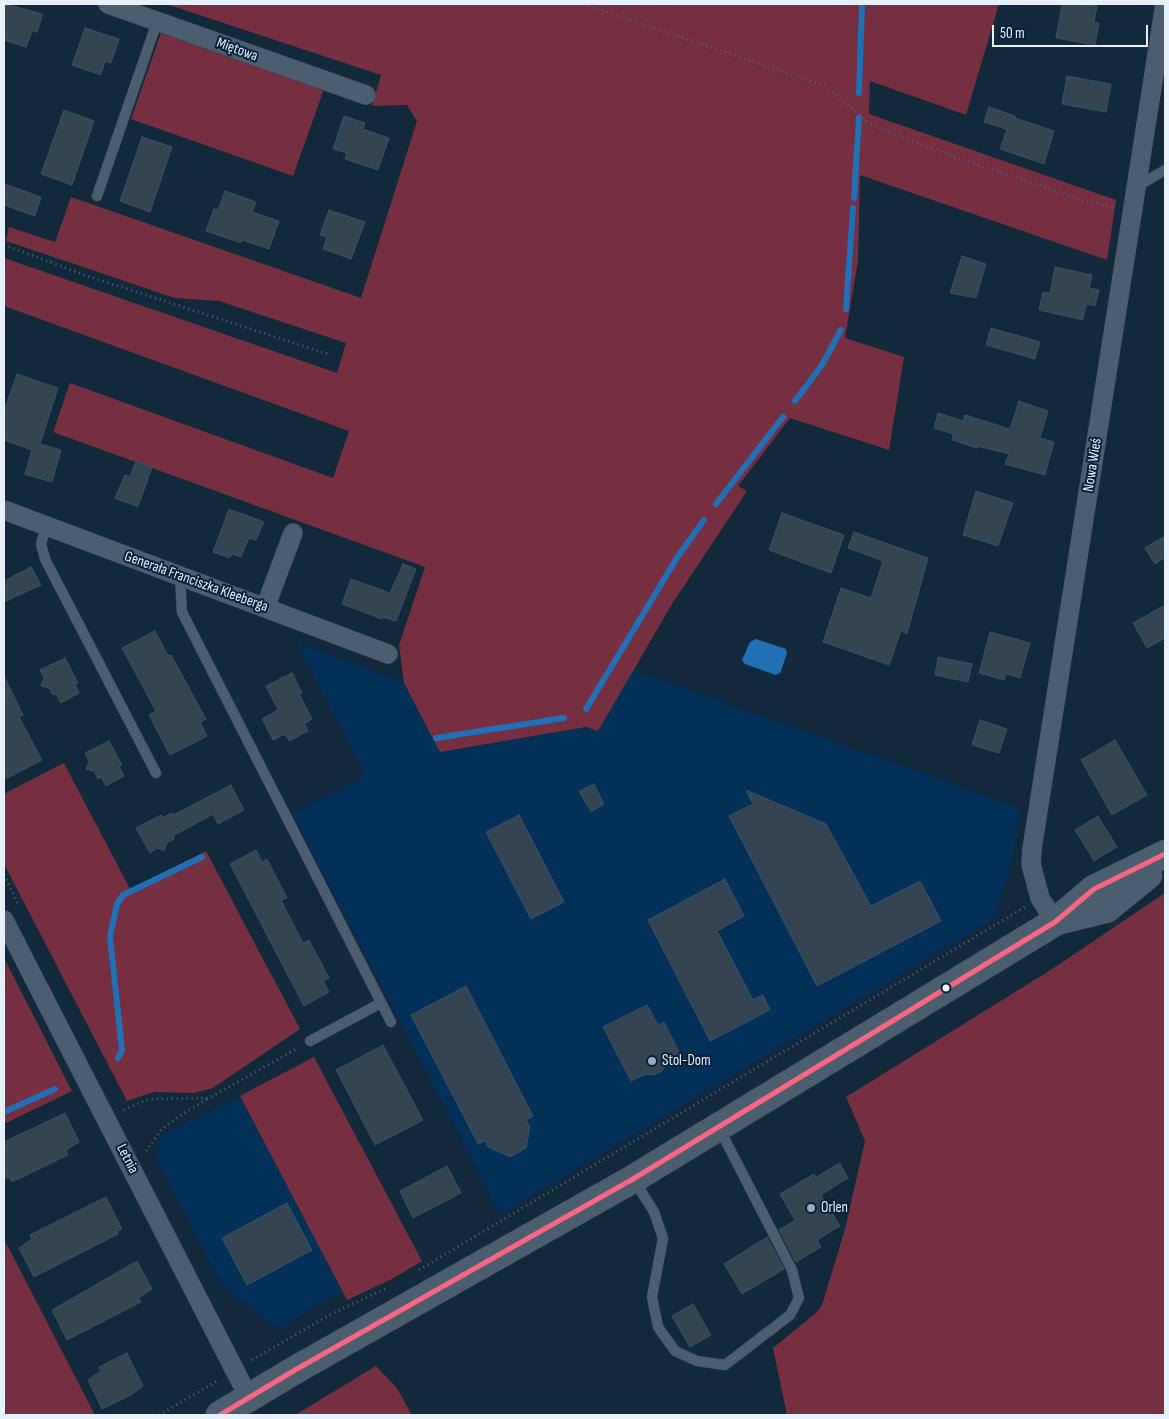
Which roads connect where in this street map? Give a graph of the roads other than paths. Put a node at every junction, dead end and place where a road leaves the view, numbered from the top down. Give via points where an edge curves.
1 (108, 4) edge
2 (1165, 4) edge
3 (157, 22) junction
4 (366, 95) dead end
5 (1165, 170) edge
6 (1135, 187) junction
7 (97, 196) dead end
8 (4, 510) edge
9 (46, 526) junction
10 (293, 533) dead end
11 (180, 577) junction
12 (265, 608) junction
13 (388, 654) dead end
14 (156, 773) dead end
15 (1165, 854) edge
16 (1165, 861) edge
17 (4, 920) edge
18 (1055, 922) junction
19 (381, 1003) junction
20 (391, 1022) dead end
21 (310, 1041) road end
22 (719, 1128) junction
23 (633, 1179) junction
24 (249, 1398) junction
25 (220, 1415) edge

1 - 3 street, Miętowa
2 - 6 street, Nowa Wieś
3 - 4 street, Miętowa
3 - 7 lane
5 - 6 lane
6 - 18 street, Nowa Wieś via 1032,849 1031,864 1040,898
8 - 9 street, Generała Franciszka Kleeberga
9 - 11 street, Generała Franciszka Kleeberga
9 - 14 lane via 42,539 45,559
10 - 12 street
11 - 12 street, Generała Franciszka Kleeberga
11 - 19 lane via 182,612
12 - 13 street, Generała Franciszka Kleeberga
15 - 18 main road via 1094,889
16 - 18 main road via 1106,909
17 - 24 street, Letnia
18 - 22 main road
19 - 20 lane
19 - 21 lane
22 - 23 main road
22 - 23 lane via 792,1270 799,1298 790,1315 725,1365 697,1361 675,1351 658,1327 652,1297 663,1238 654,1212
23 - 24 main road
24 - 25 main road

